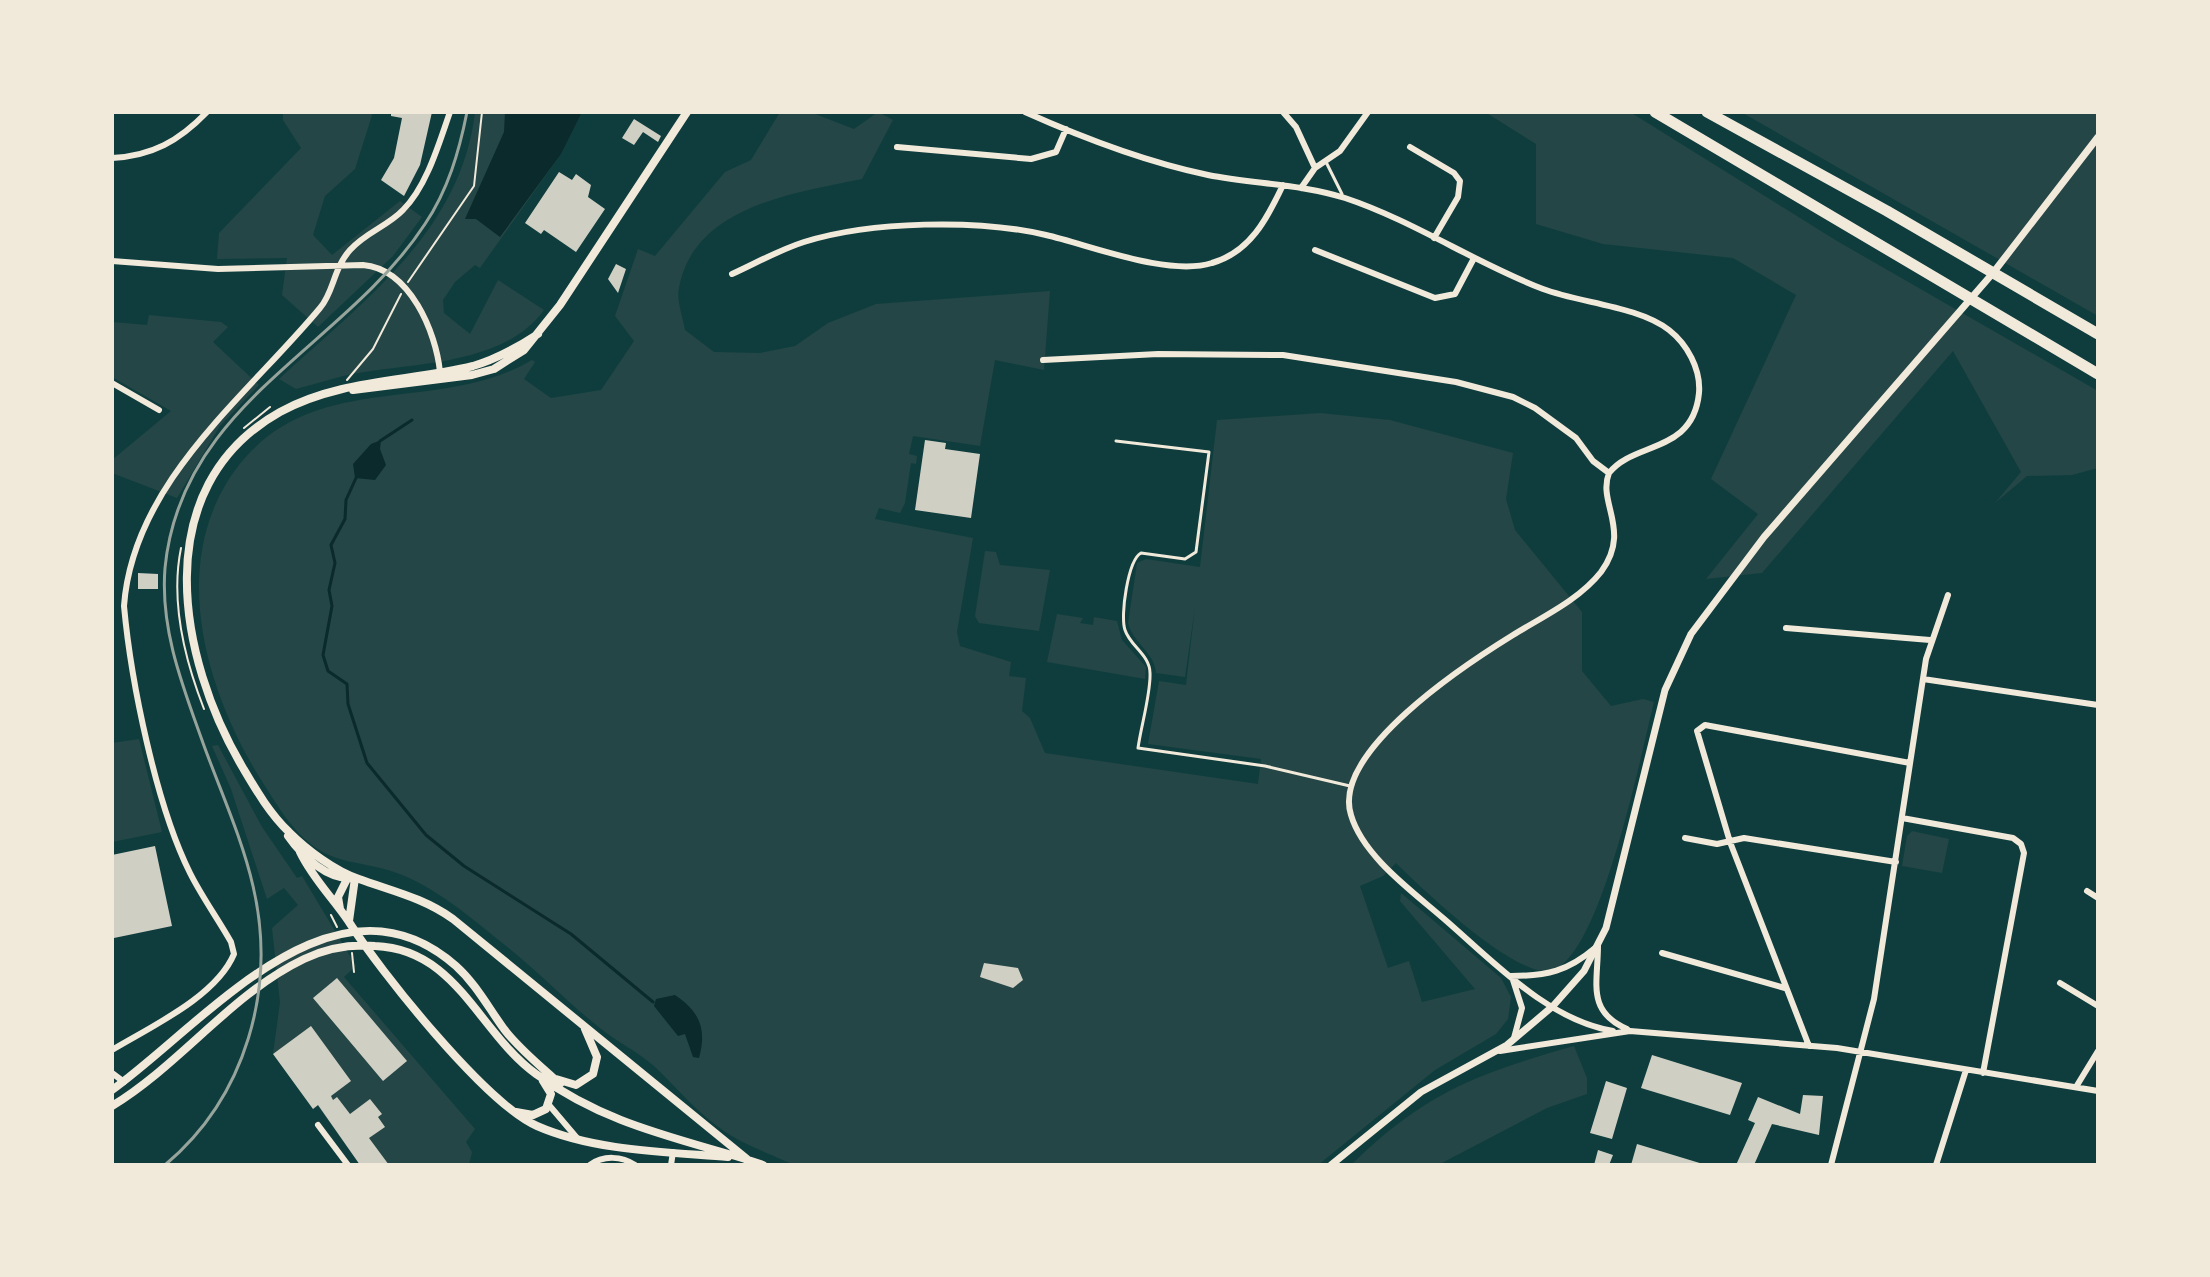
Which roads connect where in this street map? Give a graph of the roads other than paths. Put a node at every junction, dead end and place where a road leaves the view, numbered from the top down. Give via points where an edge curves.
1 (207, 112) edge
2 (450, 112) edge
3 (687, 112) edge
4 (1025, 112) edge
5 (1283, 112) edge
6 (1368, 112) edge
7 (1655, 112) edge
8 (1707, 112) edge
9 (1066, 129) junction
10 (2098, 137) edge
11 (897, 147) dead end
12 (1410, 147) dead end
13 (112, 158) edge
14 (1326, 161) junction
15 (1315, 168) junction
16 (1283, 185) junction
17 (1301, 188) junction
18 (1344, 198) junction
19 (1434, 238) junction
20 (1315, 250) dead end
21 (1473, 260) junction
22 (112, 261) edge
23 (338, 266) junction
24 (732, 274) dead end
25 (538, 334) junction
26 (2098, 334) edge
27 (1043, 360) dead end
28 (440, 372) junction
29 (2098, 374) edge
30 (455, 379) junction
31 (112, 383) edge
32 (336, 392) junction
33 (159, 410) dead end
34 (1116, 441) dead end
35 (1609, 473) junction
36 (1948, 595) dead end
37 (1786, 628) dead end
38 (1930, 640) junction
39 (1923, 679) junction
40 (2098, 705) edge
41 (1910, 763) junction
42 (1350, 786) junction
43 (1902, 818) junction
44 (281, 824) junction
45 (1685, 838) dead end
46 (1730, 842) junction
47 (300, 852) junction
48 (1896, 862) junction
49 (351, 879) junction
50 (2087, 891) dead end
51 (2098, 898) edge
52 (342, 914) junction
53 (349, 922) junction
54 (1598, 945) junction
55 (1662, 953) dead end
56 (1511, 976) junction
57 (2060, 983) dead end
58 (1785, 988) junction
59 (1553, 1006) junction
60 (2098, 1006) edge
61 (582, 1025) junction
62 (1613, 1031) junction
63 (1630, 1031) junction
64 (1514, 1040) junction
65 (1809, 1046) junction
66 (112, 1050) edge
67 (1493, 1051) junction
68 (2098, 1051) edge
69 (1860, 1052) junction
70 (1966, 1070) junction
71 (112, 1073) edge
72 (1983, 1073) junction
73 (537, 1075) junction
74 (553, 1077) junction
75 (124, 1082) junction
76 (2076, 1087) junction
77 (112, 1090) edge
78 (2098, 1091) edge
79 (573, 1096) junction
80 (549, 1105) junction
81 (112, 1106) edge
82 (512, 1111) junction
83 (318, 1125) dead end
84 (577, 1138) junction
85 (673, 1152) junction
86 (747, 1159) junction
87 (348, 1165) edge
88 (590, 1165) edge
89 (635, 1165) edge
90 (671, 1165) edge
91 (763, 1165) edge
92 (1331, 1165) edge
93 (1831, 1165) edge
94 (1936, 1165) edge

1 - 13 street via 172,143
2 - 23 street via 411,201 361,239
3 - 25 main road
4 - 9 street
5 - 15 street
6 - 14 street via 1340,151
7 - 29 highway
8 - 26 highway
9 - 11 street via 1056,152 1031,159
9 - 16 street via 1204,174
10 - 54 street via 1993,273 1764,537 1691,634 1665,690
12 - 19 street via 1460,181 1458,197
14 - 15 street
14 - 18 lane
15 - 17 street
16 - 17 street
16 - 24 street via 1243,248 1209,265 1161,263 1041,234 929,227 805,242
17 - 18 street
18 - 19 street
19 - 21 street
20 - 21 street via 1435,298 1455,294
21 - 35 street via 1557,294 1655,321 1681,341 1692,358 1699,392 1687,425 1673,439
22 - 23 street via 218,269
23 - 28 street via 378,268 403,289 430,324
23 - 66 street via 323,305 200,442 135,550 125,616 155,772 190,873 234,954 201,992
25 - 28 main road via 496,358
25 - 30 main road via 503,364
27 - 35 street via 1283,355 1456,382 1535,408 1576,438
28 - 30 main road
28 - 32 main road
30 - 32 main road
31 - 33 street
32 - 44 main road via 287,408 241,442 205,495 187,556 187,619 201,678 237,758
34 - 42 lane via 1209,452 1196,552 1185,559 1141,553 1131,564 1125,632 1151,674 1138,748 1265,766
35 - 42 street via 1613,547 1602,570 1581,593 1485,652 1425,699 1373,745
36 - 38 street
37 - 38 street
38 - 39 street
39 - 40 street
39 - 41 street
41 - 43 street
41 - 46 street via 1700,727 1696,736
42 - 56 street via 1352,818 1376,854
43 - 48 street
43 - 72 street via 2013,838 2024,853
44 - 47 main road
44 - 49 main road
45 - 46 street
46 - 48 street via 1744,838
46 - 58 street
47 - 49 main road via 321,868
47 - 52 main road
48 - 69 street
49 - 52 main road via 338,897
49 - 53 main road
49 - 61 main road via 414,896 445,912
50 - 51 street
52 - 53 main road
53 - 82 main road via 364,947 465,1066
54 - 56 street via 1552,975
54 - 59 street via 1584,971
54 - 63 street via 1598,1007
55 - 58 street
56 - 59 street
56 - 64 street via 1522,1008
57 - 60 street
58 - 65 street
59 - 62 street via 1587,1025
59 - 64 street
61 - 74 main road via 597,1057 593,1074 576,1085
61 - 86 main road
62 - 63 street
62 - 67 street
63 - 65 street
64 - 67 street
65 - 69 street
67 - 92 street via 1421,1092
68 - 76 street
69 - 70 street
69 - 93 street
70 - 72 street
70 - 94 street
71 - 75 street
72 - 76 street
73 - 79 main road
73 - 80 main road via 549,1088
73 - 81 main road via 445,973 408,952 352,946 289,967
74 - 75 main road via 510,1036 455,965 412,939 376,932 333,935 278,959
74 - 79 main road
75 - 77 main road
76 - 78 street
79 - 86 main road via 642,1131
80 - 82 main road via 533,1115
80 - 84 street
82 - 84 main road via 537,1126
83 - 87 street
84 - 85 main road
85 - 86 main road
85 - 90 street
86 - 91 main road
88 - 89 street via 607,1158

